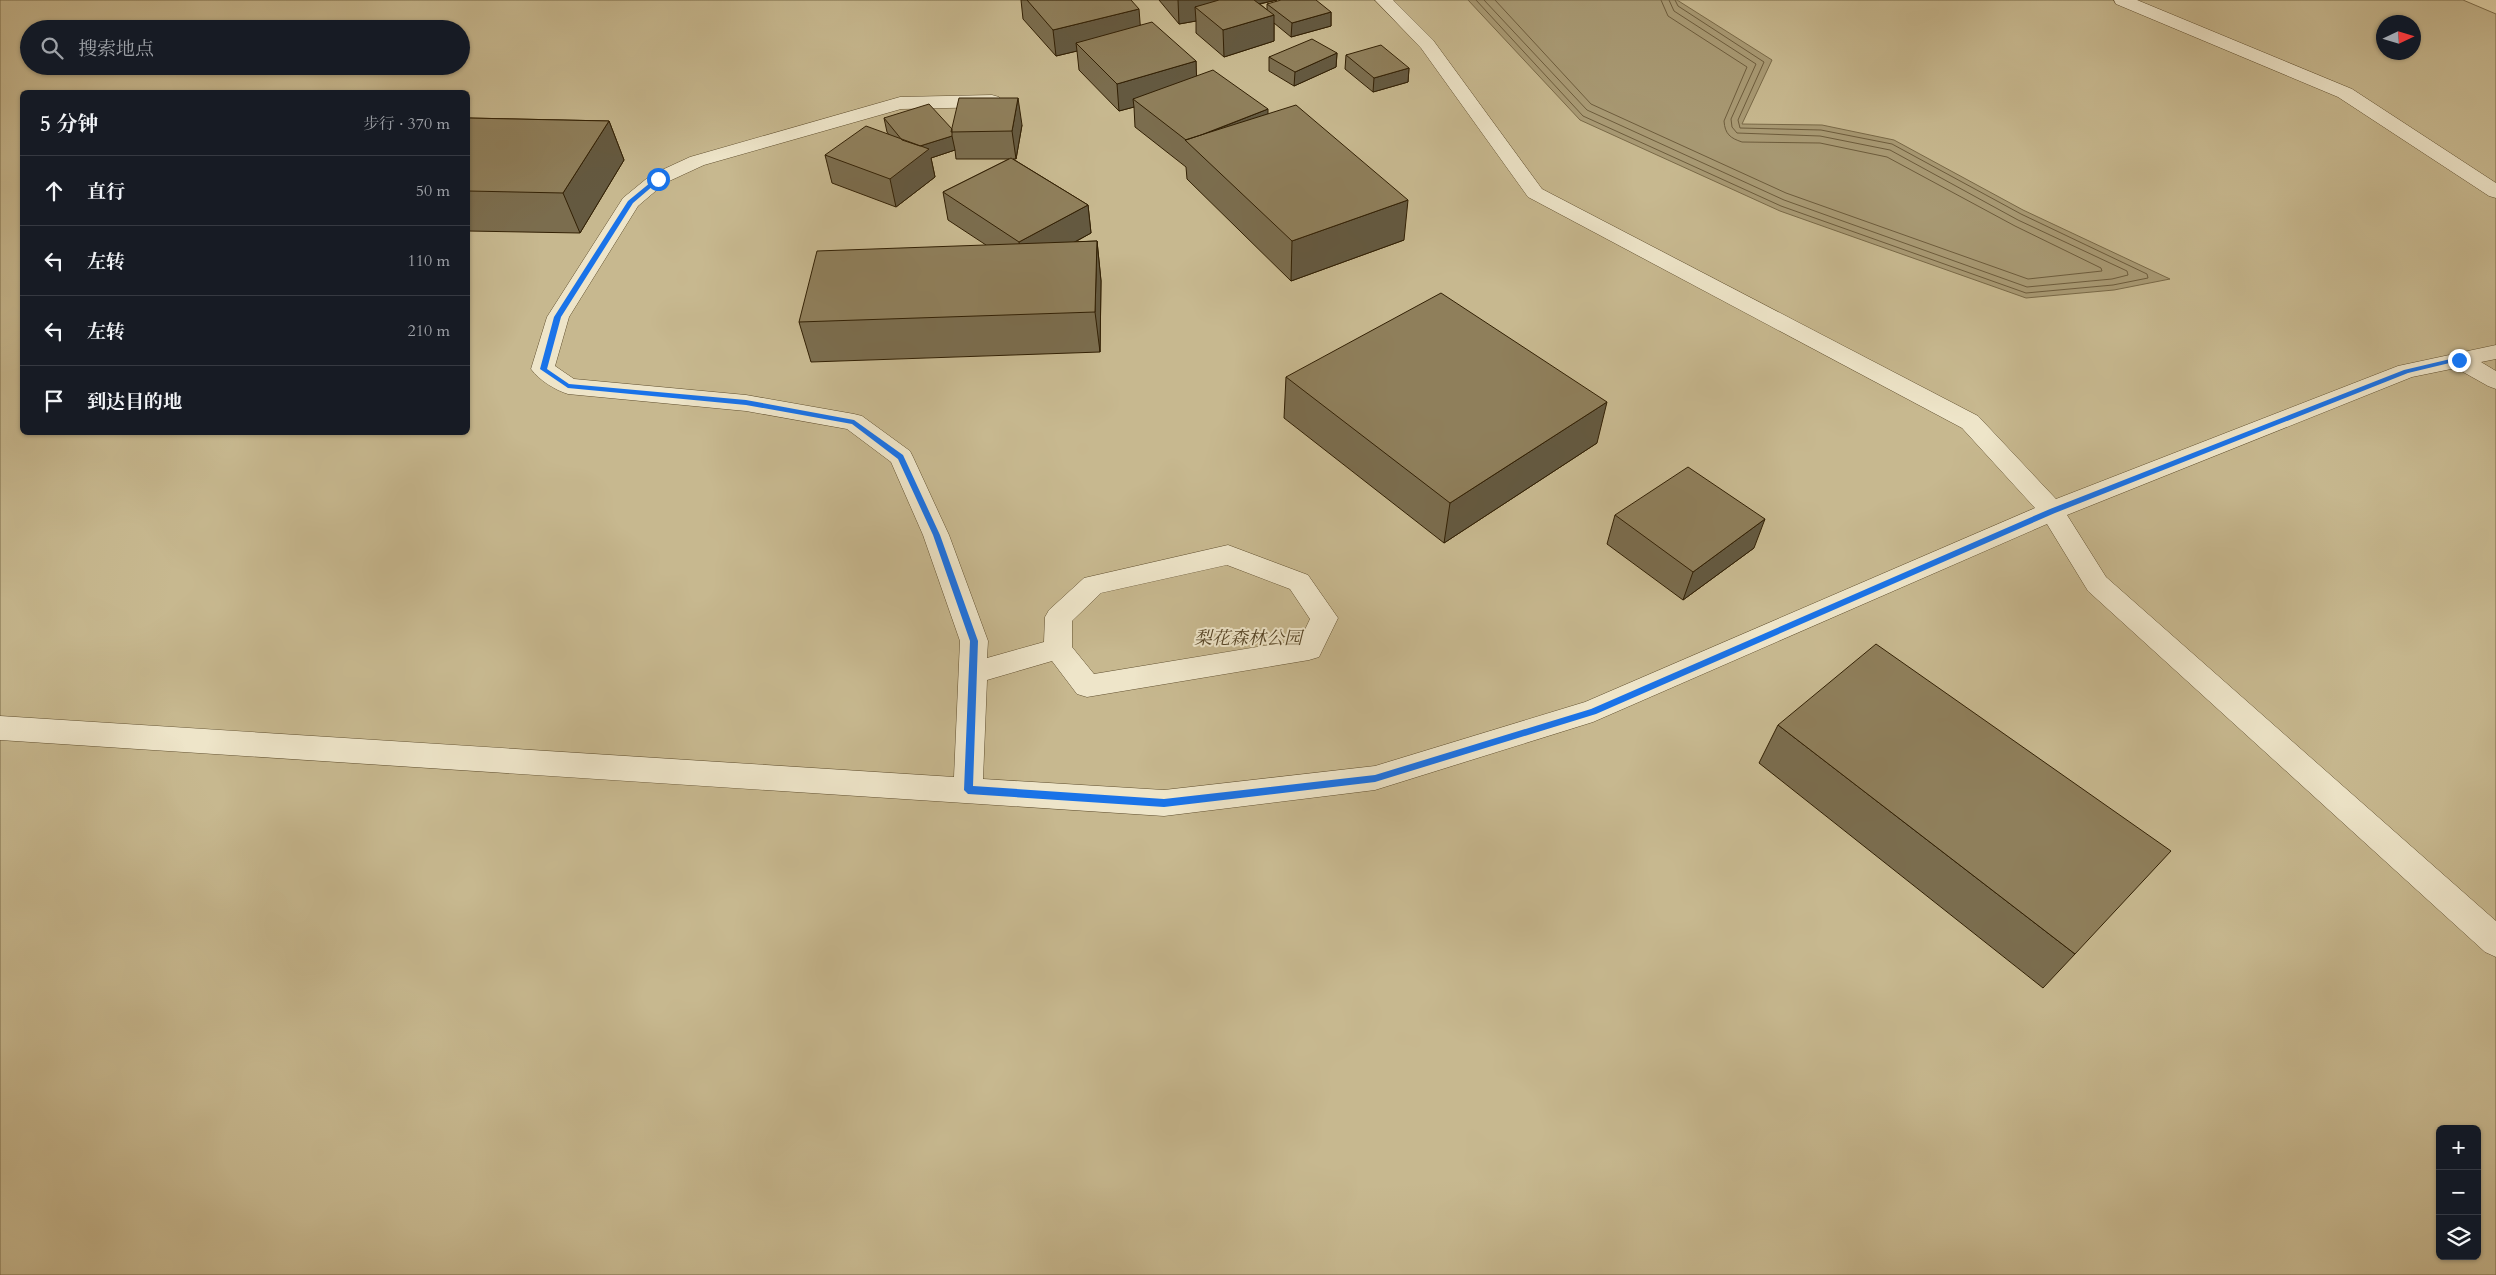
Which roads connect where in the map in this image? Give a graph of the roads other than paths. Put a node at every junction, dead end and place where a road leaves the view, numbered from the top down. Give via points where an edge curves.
1 (1383, 0) edge
2 (2122, 0) edge
3 (992, 100) edge
4 (2496, 192) edge
5 (2496, 352) edge
6 (2459, 360) junction
7 (2496, 381) edge
8 (2052, 511) junction
9 (1058, 649) junction
10 (972, 673) junction
11 (0, 728) edge
12 (968, 790) junction
13 (2496, 942) edge

1 - 8 street via 1427,44 1535,193 1970,422
2 - 4 street via 2345,93
3 - 10 street via 900,103 697,161 658,179 630,202 558,317 543,369 568,386 746,403 854,422 901,457 936,535 974,641
5 - 6 street
6 - 7 street
6 - 8 street via 2406,371
8 - 12 street via 1593,711 1375,778 1164,803
8 - 13 street via 2097,584
9 - 9 street via 1087,686 1309,649 1324,618 1299,582 1228,555 1093,585 1059,617
9 - 10 street
10 - 12 street
11 - 12 street

